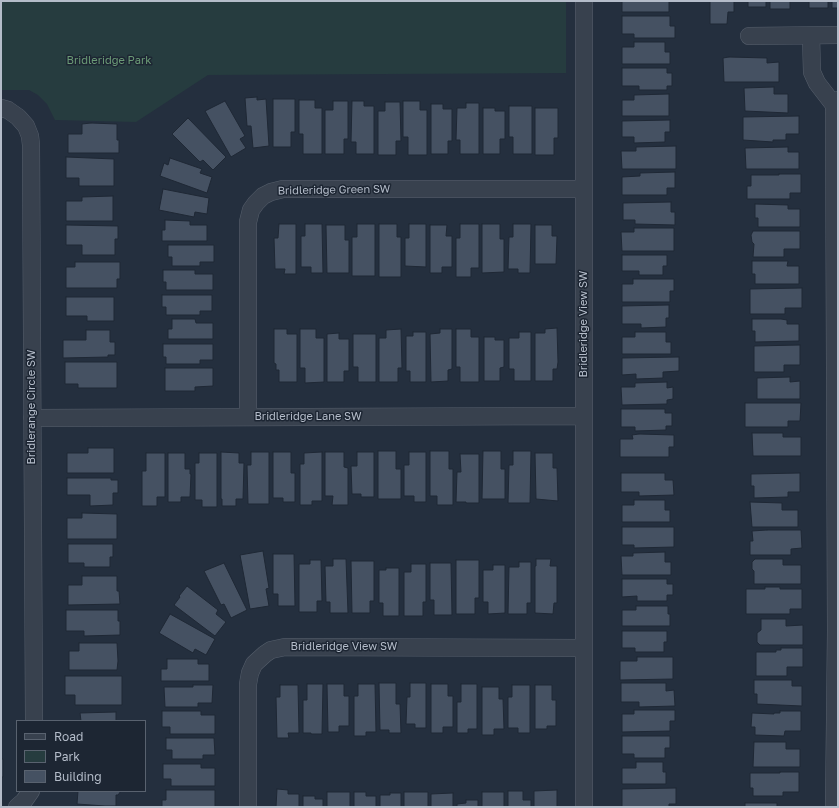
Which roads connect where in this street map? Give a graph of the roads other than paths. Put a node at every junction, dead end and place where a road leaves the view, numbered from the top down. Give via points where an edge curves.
1 (584, 1) edge
2 (749, 36) dead end
3 (811, 36) junction
4 (838, 36) edge
5 (836, 102) edge
6 (1, 108) edge
7 (584, 190) junction
8 (584, 416) junction
9 (248, 417) junction
10 (32, 418) junction
11 (837, 444) edge
12 (837, 631) edge
13 (584, 648) junction
14 (34, 720) edge
15 (30, 792) edge
16 (17, 807) edge
17 (248, 807) edge
18 (584, 807) edge
19 (834, 807) edge

1 - 7 street, Bridleridge View SW
2 - 3 street
3 - 4 street
3 - 5 street via 812,72 817,83
5 - 11 street
6 - 10 street, Bridlerange Circle SW via 18,117 26,126 31,145
7 - 8 street, Bridleridge View SW
7 - 9 street, Bridleridge Green SW via 282,189 263,196 251,210 248,222
8 - 9 street, Bridleridge Lane SW
8 - 13 street, Bridleridge View SW
9 - 10 street, Bridleridge Lane SW
10 - 14 street, Bridlerange Circle SW
11 - 12 street
12 - 19 street
13 - 17 street, Bridleridge View SW via 286,647 271,650 254,664 248,684
13 - 18 street, Bridleridge View SW
15 - 16 street

